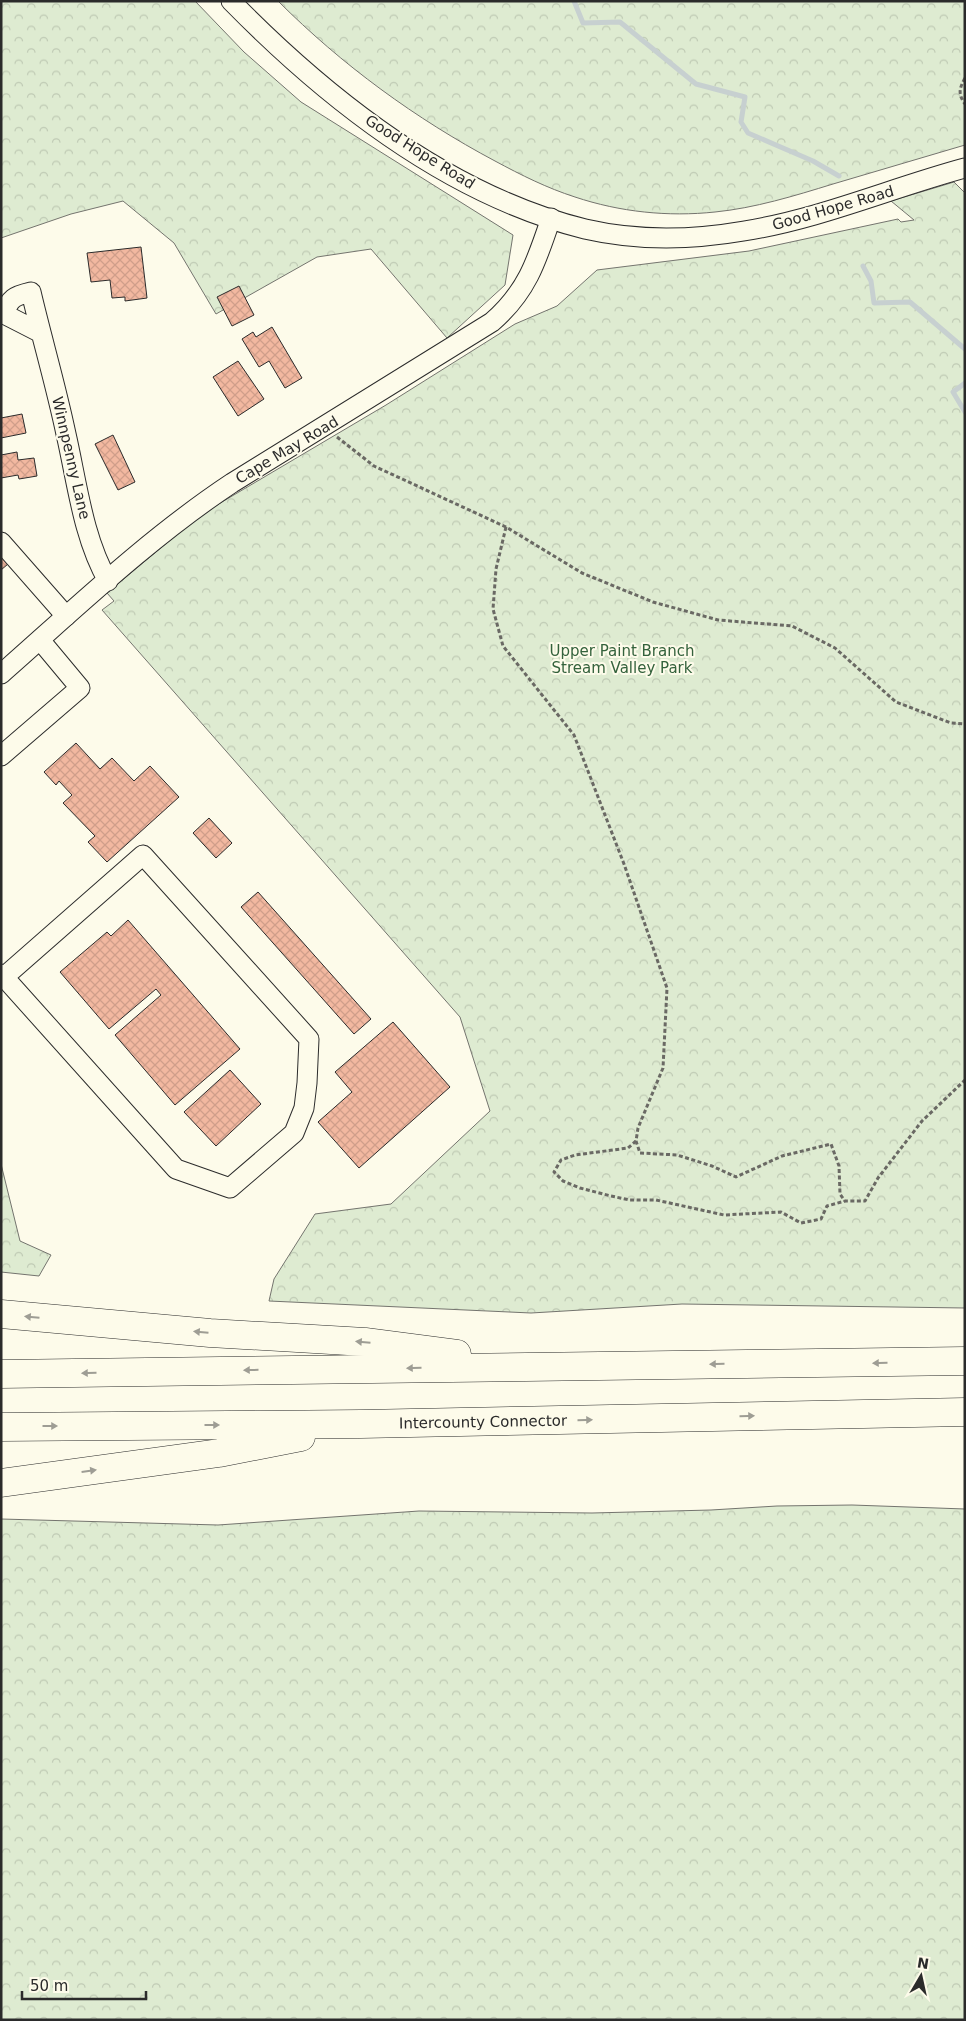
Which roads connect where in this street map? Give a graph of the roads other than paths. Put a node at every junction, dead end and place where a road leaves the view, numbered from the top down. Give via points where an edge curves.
1 (231, 1) edge
2 (965, 168) edge
3 (551, 218) junction
4 (41, 333) dead end
5 (1, 542) edge
6 (108, 581) junction
7 (66, 616) junction
8 (40, 640) junction
9 (1, 674) edge
10 (1, 756) edge
11 (3, 975) edge
12 (1, 1314) edge
13 (965, 1361) edge
14 (550, 1366) junction
15 (1, 1374) edge
16 (965, 1412) edge
17 (361, 1424) junction
18 (1, 1426) edge
19 (1, 1482) edge

1 - 3 street, Good Hope Road via 325,88 380,129 461,179
2 - 3 street, Good Hope Road via 818,215 722,235 632,236 586,229
3 - 6 street, Cape May Road via 539,254 518,295 492,322 232,483 193,510
4 - 6 street, Winnpenny Lane via 89,536 98,564
5 - 7 street
6 - 7 street, Cape May Road
7 - 8 street, Cape May Road
8 - 9 street, Cape May Road
8 - 10 street via 80,688
11 - 11 street via 143,855 309,1039 304,1108 294,1133 230,1188 176,1169
14 -> 12 highway via 365,1342 210,1333
13 -> 14 highway
14 -> 15 highway
17 -> 16 highway, Intercounty Connector
18 -> 17 highway, Intercounty Connector
19 -> 17 highway via 220,1453

